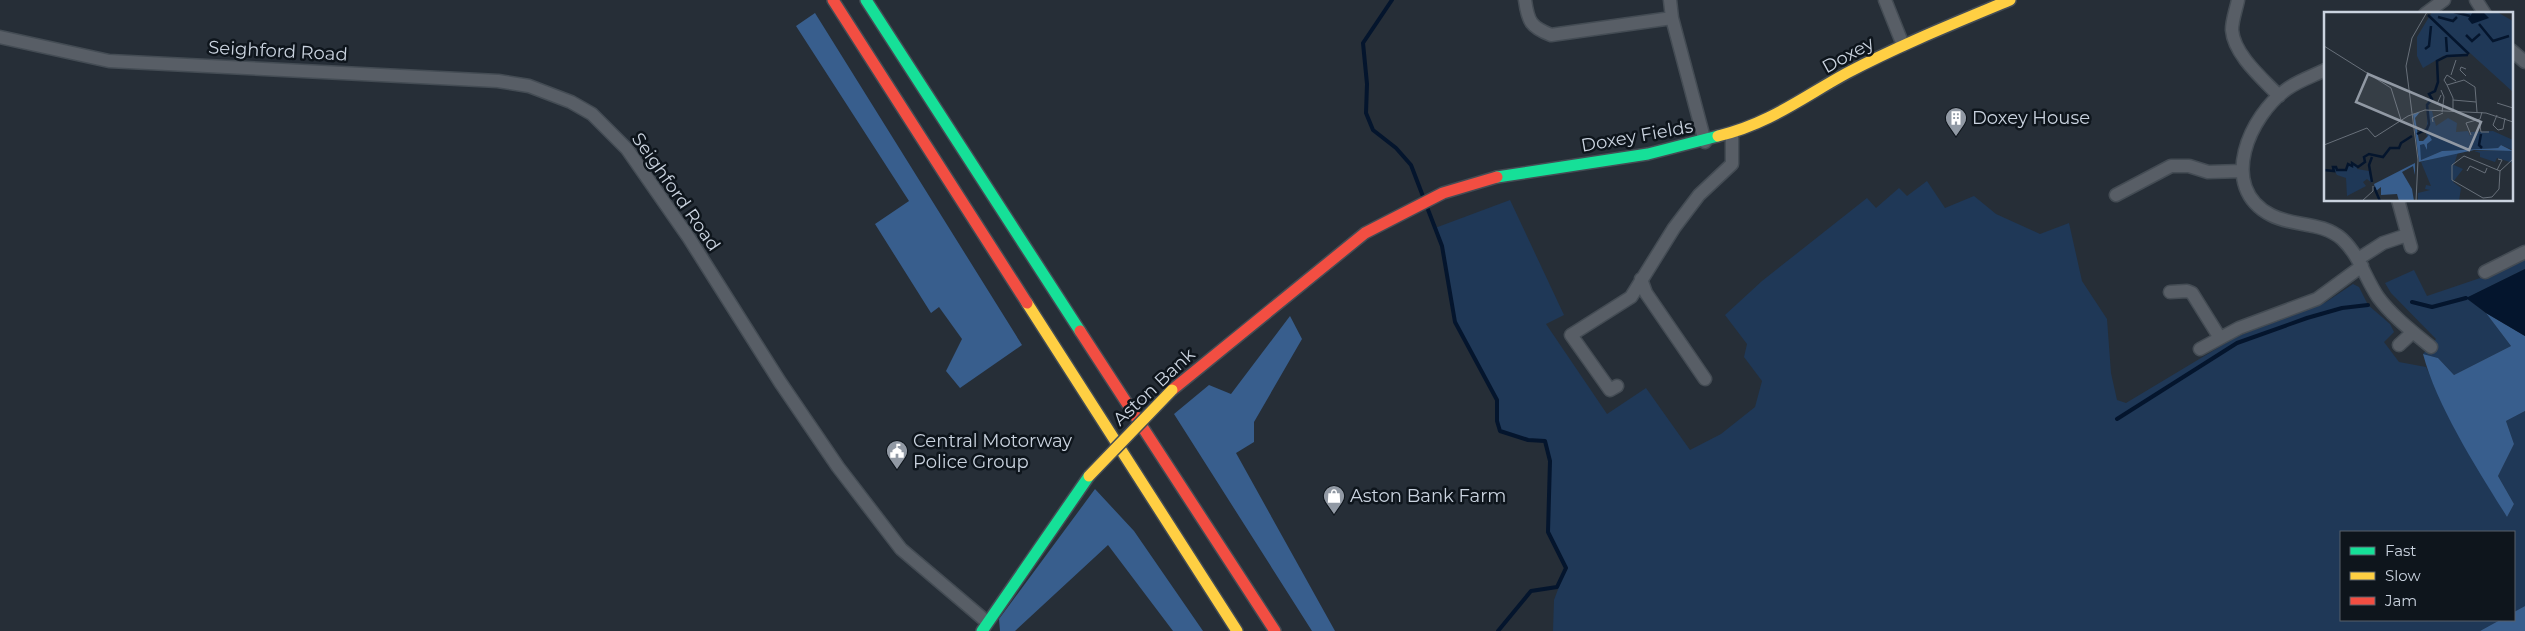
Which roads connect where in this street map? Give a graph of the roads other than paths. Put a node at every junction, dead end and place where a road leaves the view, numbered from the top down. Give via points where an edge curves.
1 (832, 0) edge
2 (866, 0) edge
3 (1525, 0) edge
4 (1670, 0) edge
5 (1884, 0) edge
6 (2010, 0) edge
7 (2238, 0) edge
8 (2444, 0) edge
9 (2476, 0) edge
10 (2428, 12) edge
11 (2483, 12) edge
12 (1672, 18) junction
13 (0, 37) edge
14 (1903, 46) junction
15 (2512, 51) edge
16 (2525, 62) edge
17 (2324, 70) edge
18 (2279, 96) junction
19 (1732, 133) junction
20 (1705, 142) junction
21 (2242, 171) junction
22 (1443, 193) joint
23 (2116, 195) dead end
24 (2398, 201) edge
25 (2525, 252) edge
26 (2360, 262) junction
27 (2485, 272) dead end
28 (1641, 279) junction
29 (2170, 292) dead end
30 (2414, 332) junction
31 (2220, 338) junction
32 (2399, 345) dead end
33 (2431, 347) dead end
34 (2200, 349) dead end
35 (1704, 379) dead end
36 (1617, 386) dead end
37 (984, 627) edge
38 (1237, 631) edge
39 (1275, 631) edge

1 - 38 main road
2 - 39 main road
3 - 12 street via 1527,15 1535,28 1551,35
4 - 12 street, Doxey Fields
5 - 14 street
6 - 14 main road, Doxey
7 - 18 street via 2232,32 2238,48
8 - 10 street
9 - 11 street
12 - 20 street, Doxey Fields
13 - 37 street, Seighford Road via 109,60 498,81 546,92 592,114 627,149 690,238 780,382 838,467 901,549
14 - 19 main road, Doxey via 1846,74 1770,119
15 - 16 street
17 - 18 street via 2288,88
18 - 21 street via 2265,108 2249,136
19 - 20 main road, Doxey
19 - 28 street via 1732,164 1699,195
20 - 22 main road, Doxey Fields via 1648,154 1508,174
21 - 23 street via 2208,172 2189,166 2171,166
21 - 26 street via 2247,191 2261,208 2282,220 2313,224 2327,230 2340,238
22 - 37 main road, Aston Bank, bridge via 1365,233 1172,390 1089,476
24 - 26 street via 2409,241 2383,243
25 - 27 street
26 - 30 street via 2378,297
26 - 31 street via 2316,299 2266,316
28 - 35 street via 1646,293
28 - 36 street via 1631,297 1571,335 1610,390
29 - 31 street via 2192,293
30 - 32 street
30 - 33 street
31 - 34 street

